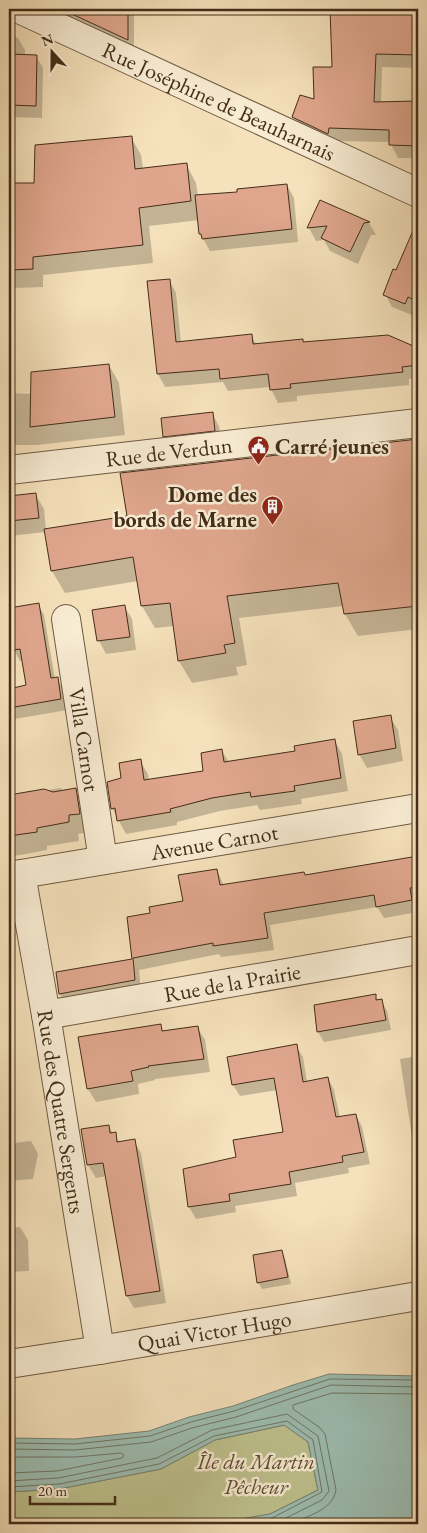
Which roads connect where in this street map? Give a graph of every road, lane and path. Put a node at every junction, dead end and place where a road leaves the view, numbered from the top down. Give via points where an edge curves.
1 (19, 9) edge
2 (418, 193) edge
3 (418, 423) edge
4 (9, 470) edge
5 (66, 619) dead end
6 (418, 808) edge
7 (103, 860) junction
8 (15, 875) edge
9 (418, 950) edge
10 (46, 1015) junction
11 (418, 1296) edge
12 (100, 1350) junction
13 (9, 1364) edge

1 - 2 street, Rue Joséphine de Beauharnais
3 - 4 street, Rue de Verdun
5 - 7 street, Villa Carnot
6 - 7 street, Avenue Carnot
7 - 8 street, Avenue Carnot
8 - 10 street, Rue des Quatre Sergents
9 - 10 street, Rue de la Prairie
10 - 12 street, Rue des Quatre Sergents
11 - 12 street, Quai Victor Hugo
12 - 13 street, Quai Victor Hugo

